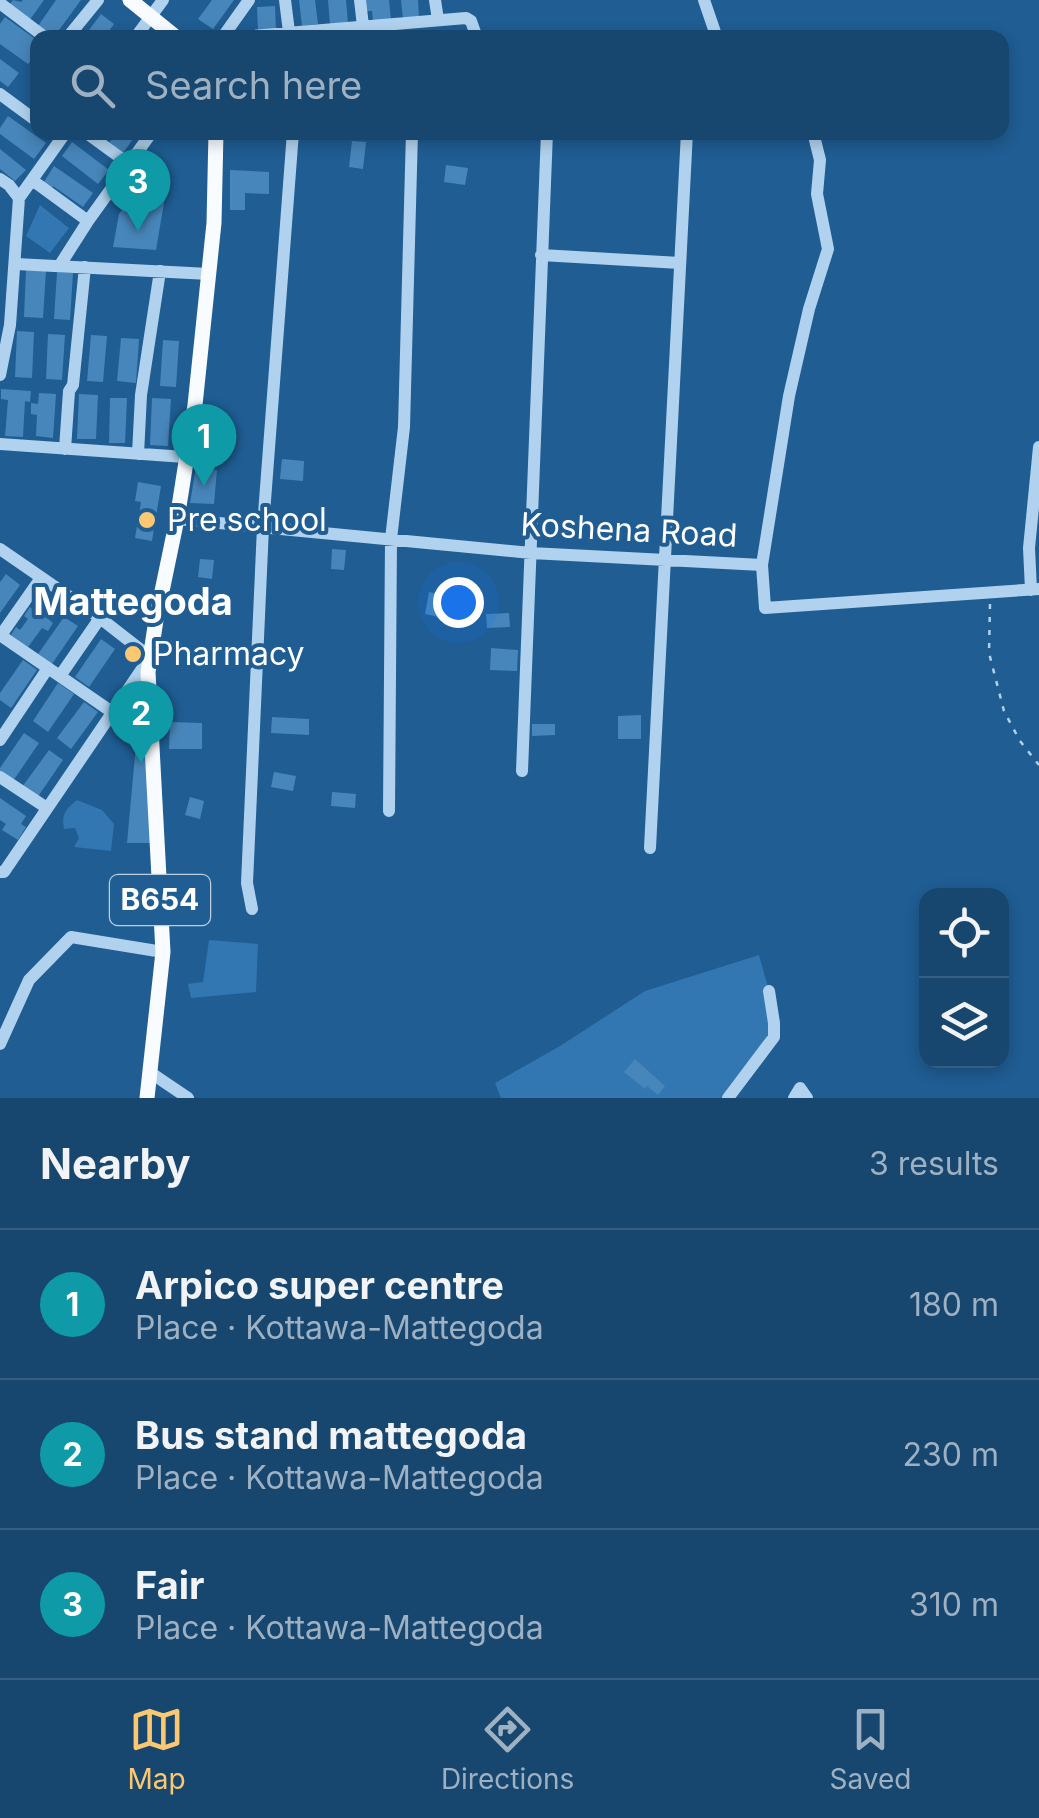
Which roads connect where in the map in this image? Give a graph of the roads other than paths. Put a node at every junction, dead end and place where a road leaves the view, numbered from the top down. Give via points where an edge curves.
1 (98, 0) edge
2 (130, 0) edge
3 (163, 0) edge
4 (249, 0) edge
5 (285, 0) edge
6 (360, 0) edge
7 (435, 0) edge
8 (704, 0) edge
9 (2, 3) edge
10 (150, 17) junction
11 (438, 20) junction
12 (362, 26) junction
13 (36, 30) edge
14 (74, 30) edge
15 (141, 30) edge
16 (167, 30) edge
17 (231, 30) edge
18 (289, 30) edge
19 (313, 30) edge
20 (474, 30) edge
21 (714, 30) edge
22 (0, 94) edge
23 (30, 116) edge
24 (57, 140) edge
25 (96, 140) edge
26 (146, 140) edge
27 (216, 140) edge
28 (292, 140) edge
29 (412, 140) edge
30 (547, 140) edge
31 (687, 140) edge
32 (815, 140) edge
33 (129, 164) junction
34 (0, 179) edge
35 (32, 180) junction
36 (19, 198) junction
37 (88, 222) junction
38 (541, 256) junction
39 (680, 263) junction
40 (16, 264) junction
41 (60, 266) junction
42 (85, 267) junction
43 (160, 271) junction
44 (208, 274) junction
45 (0, 375) edge
46 (0, 444) edge
47 (1039, 447) edge
48 (65, 449) junction
49 (138, 454) junction
50 (186, 457) junction
51 (177, 519) junction
52 (263, 527) junction
53 (391, 540) junction
54 (0, 549) edge
55 (531, 552) junction
56 (664, 560) junction
57 (762, 565) junction
58 (41, 578) junction
59 (1035, 589) edge
60 (100, 618) junction
61 (0, 635) edge
62 (150, 658) junction
63 (54, 672) junction
64 (112, 712) junction
65 (0, 740) edge
66 (522, 772) dead end
67 (0, 776) edge
68 (47, 808) junction
69 (389, 811) dead end
70 (650, 848) dead end
71 (1, 871) edge
72 (252, 909) dead end
73 (163, 952) junction
74 (768, 991) dead end
75 (0, 1044) edge
76 (151, 1073) junction
77 (147, 1098) edge
78 (188, 1098) edge
79 (728, 1098) edge
80 (794, 1098) edge
81 (807, 1098) edge

1 - 14 street
2 - 10 main road
3 - 10 street
4 - 17 street
5 - 18 street
6 - 12 street
7 - 11 street
8 - 21 street
9 - 13 street
10 - 15 street
10 - 16 main road
11 - 12 street
11 - 20 street via 466,18
12 - 19 street
22 - 23 street
24 - 35 street
25 - 33 street
26 - 33 street
27 - 44 main road, B654
28 - 52 street
29 - 53 street via 404,428
30 - 38 street
31 - 39 street
32 - 57 street via 828,249 789,396
33 - 37 street
34 - 36 street
35 - 36 street
35 - 37 street
36 - 40 street
37 - 41 street
38 - 39 street
38 - 55 street
39 - 56 street
40 - 41 street
40 - 45 street
41 - 42 street
42 - 43 street
42 - 48 street
43 - 44 street
43 - 49 street
44 - 50 main road, B654
46 - 48 street
47 - 59 street via 1029,548
48 - 49 street
49 - 50 street
50 - 51 main road, B654
51 - 52 street, Koshena Road
51 - 62 main road, B654
52 - 53 street, Koshena Road
52 - 72 street via 247,883
53 - 55 street, Koshena Road
53 - 69 street
54 - 58 street
55 - 56 street, Koshena Road
55 - 66 street
56 - 57 street, Koshena Road
56 - 70 street
57 - 59 street, Koshena Road via 765,608
58 - 60 street
58 - 61 street
60 - 62 street
60 - 63 street
61 - 63 street
62 - 64 street
62 - 73 main road, B654
63 - 64 street
63 - 65 street
64 - 68 street
67 - 68 street
68 - 71 street
73 - 75 street via 71,937 29,980
73 - 76 main road, B654
74 - 79 street via 774,1037
76 - 77 main road, B654
76 - 78 street
80 - 81 street via 800,1088

